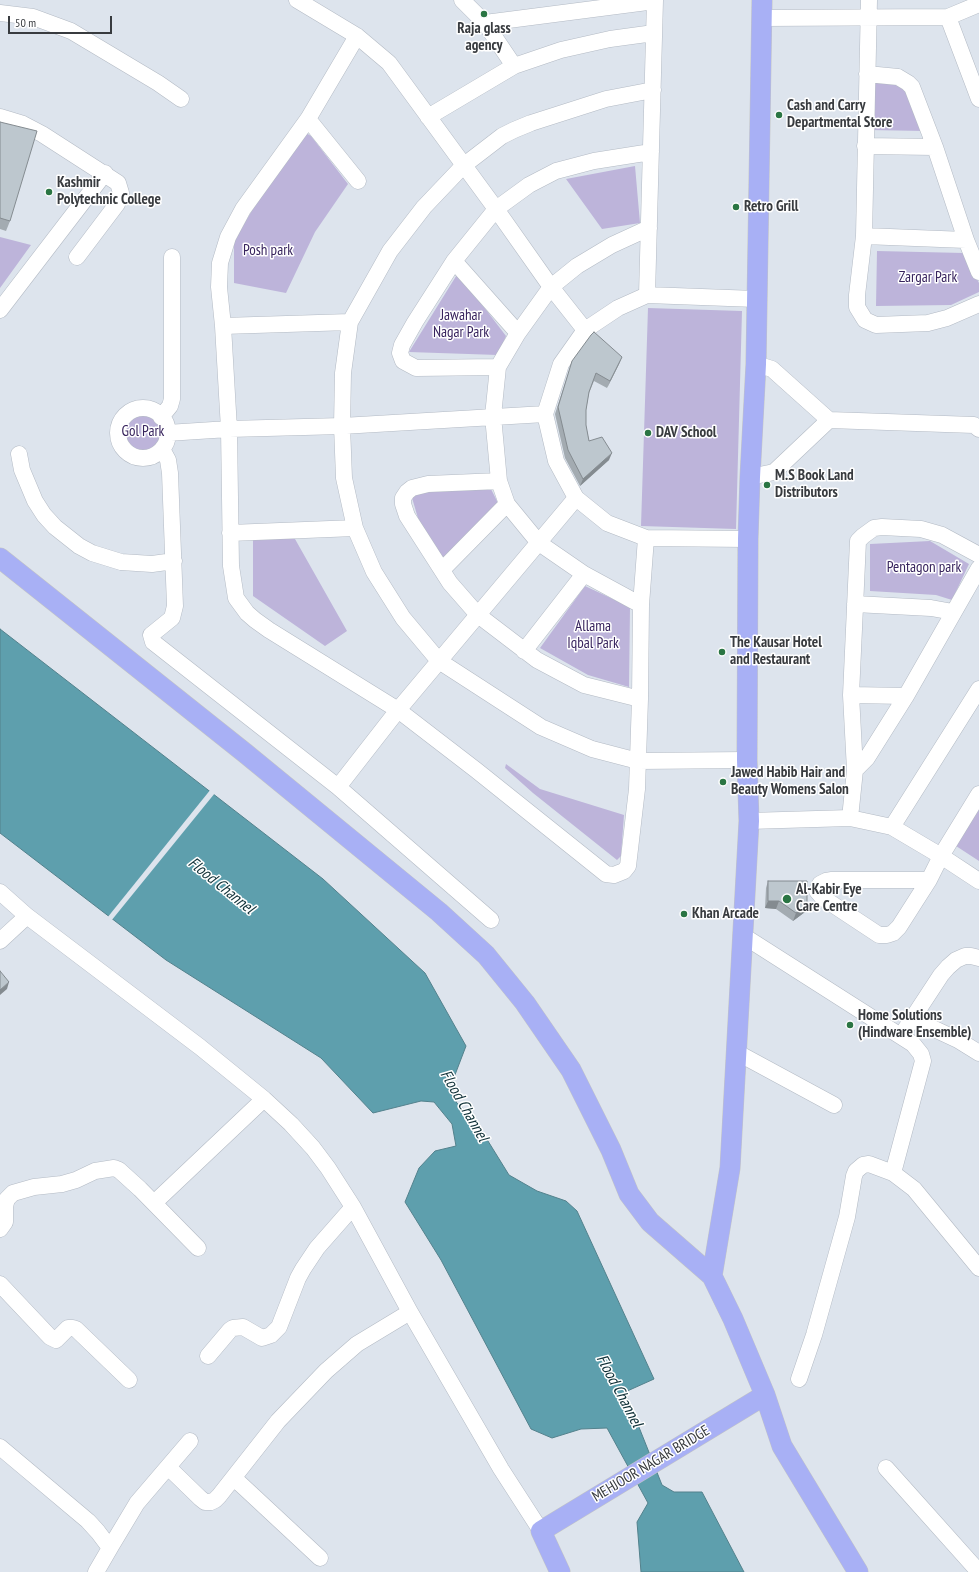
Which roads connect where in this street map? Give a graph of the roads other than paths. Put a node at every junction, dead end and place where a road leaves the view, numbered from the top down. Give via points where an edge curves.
1 (297, 0) edge
2 (462, 0) edge
3 (655, 0) edge
4 (869, 0) edge
5 (979, 4) edge
6 (762, 9) edge
7 (0, 13) edge
8 (869, 17) junction
9 (948, 17) junction
10 (485, 24) junction
11 (654, 34) junction
12 (357, 36) junction
13 (514, 66) junction
14 (867, 74) junction
15 (653, 90) junction
16 (181, 99) dead end
17 (979, 99) edge
18 (0, 117) edge
19 (428, 117) junction
20 (308, 119) junction
21 (865, 146) junction
22 (935, 147) junction
23 (651, 152) junction
24 (463, 166) junction
25 (105, 173) junction
26 (358, 181) dead end
27 (496, 209) junction
28 (649, 228) junction
29 (864, 236) junction
30 (966, 240) junction
31 (77, 257) dead end
32 (172, 257) dead end
33 (454, 261) junction
34 (979, 272) edge
35 (551, 287) junction
36 (648, 295) junction
37 (756, 299) junction
38 (979, 304) edge
39 (0, 310) edge
40 (350, 322) junction
41 (224, 326) junction
42 (584, 330) junction
43 (518, 333) junction
44 (756, 364) junction
45 (498, 367) junction
46 (545, 414) junction
47 (493, 416) junction
48 (161, 417) junction
49 (829, 420) junction
50 (342, 426) junction
51 (977, 426) edge
52 (229, 429) junction
53 (167, 433) junction
54 (162, 449) junction
55 (19, 454) dead end
56 (750, 477) junction
57 (498, 481) junction
58 (576, 498) junction
59 (507, 504) junction
60 (355, 528) junction
61 (230, 533) junction
62 (646, 538) junction
63 (748, 539) junction
64 (539, 543) junction
65 (979, 556) edge
66 (0, 558) edge
67 (174, 561) junction
68 (979, 568) edge
69 (442, 570) junction
70 (584, 574) junction
71 (855, 604) junction
72 (641, 605) junction
73 (953, 612) junction
74 (478, 615) junction
75 (524, 651) junction
76 (439, 661) junction
77 (979, 689) edge
78 (851, 695) junction
79 (906, 696) junction
80 (640, 699) junction
81 (398, 710) junction
82 (747, 760) junction
83 (638, 761) junction
84 (855, 770) junction
85 (338, 787) junction
86 (979, 794) edge
87 (850, 818) junction
88 (749, 821) junction
89 (892, 827) junction
90 (941, 856) junction
91 (929, 880) junction
92 (979, 881) edge
93 (0, 892) edge
94 (27, 916) junction
95 (491, 920) dead end
96 (742, 935) junction
97 (0, 941) edge
98 (979, 958) edge
99 (913, 1019) junction
100 (901, 1036) junction
101 (736, 1052) junction
102 (979, 1054) edge
103 (264, 1099) junction
104 (834, 1105) dead end
105 (893, 1173) junction
106 (154, 1203) junction
107 (353, 1207) junction
108 (0, 1229) edge
109 (198, 1248) dead end
110 (979, 1268) edge
111 (712, 1276) junction
112 (0, 1284) edge
113 (410, 1312) junction
114 (208, 1356) dead end
115 (799, 1379) dead end
116 (129, 1380) dead end
117 (765, 1394) junction
118 (190, 1440) dead end
119 (0, 1447) edge
120 (168, 1466) junction
121 (886, 1468) dead end
122 (234, 1478) junction
123 (541, 1531) junction
124 (110, 1548) junction
125 (320, 1558) dead end
126 (96, 1572) edge
127 (560, 1572) edge
128 (858, 1572) edge
129 (979, 1572) edge

1 - 12 street
2 - 10 street
3 - 10 street
3 - 11 street
4 - 8 street
5 - 9 street
6 - 8 street
6 - 37 main road
7 - 16 street via 34,17 71,31
8 - 9 street
8 - 14 street
9 - 17 street
10 - 13 street
11 - 13 street via 610,39 560,50
11 - 15 street
12 - 19 street via 389,63
12 - 20 street
13 - 19 street
14 - 21 street
14 - 22 street via 898,77 908,83 915,93
15 - 23 street
15 - 24 street via 606,99 531,123 502,136
18 - 25 street via 23,124 42,134
19 - 24 street
20 - 26 street
20 - 41 street via 243,209 228,237 220,263 219,287
21 - 22 street
21 - 29 street
22 - 30 street
23 - 27 street via 594,161 556,171 529,185
23 - 28 street
24 - 27 street
24 - 40 street via 424,207 390,251
25 - 31 street via 118,183 120,198
25 - 39 street
27 - 33 street
27 - 35 street
28 - 35 street via 612,244 577,266
28 - 36 street
29 - 30 street
29 - 38 street via 857,301 860,313 868,322 876,325 928,323
30 - 34 street
32 - 48 street via 172,399
33 - 43 street
33 - 45 street via 408,334 400,356 416,368
35 - 42 street
35 - 43 street
36 - 37 street
36 - 42 street via 618,308
37 - 44 main road
40 - 41 street
40 - 50 street via 343,373
41 - 52 street
42 - 46 street via 561,364
43 - 45 street
44 - 49 street via 772,369
44 - 56 main road
45 - 47 street
46 - 47 street
46 - 58 street via 556,461
47 - 50 street
47 - 57 street
48 - 53 street via 166,424
48 - 54 street via 146,409 130,412 121,421 118,434 124,450 139,458 155,455
49 - 51 street
49 - 56 street via 774,472
50 - 52 street
50 - 60 street via 344,478
52 - 53 street
52 - 61 street
53 - 54 street
54 - 67 street via 168,460 170,473
55 - 67 street via 22,470 44,515 79,546 121,562 152,564
56 - 63 main road
57 - 59 street
57 - 69 street via 420,485 412,488 403,498 407,516
58 - 62 street via 607,523
58 - 64 street
59 - 64 street
59 - 69 street
60 - 61 street
60 - 76 street via 374,572 404,618
61 - 81 street via 231,566 236,598 247,613 269,630
62 - 63 street
62 - 72 street
63 - 82 main road
64 - 70 street
64 - 74 street
65 - 71 street via 942,535 921,529 874,528 858,541
66 - 111 main road via 225,736 439,912 486,954 525,1003 571,1070 611,1150 629,1194 650,1222
67 - 85 street via 174,613 169,621 151,635 153,642
68 - 73 street
69 - 74 street
70 - 72 street
70 - 75 street
71 - 73 street via 931,608
71 - 78 street
72 - 80 street
73 - 79 street
74 - 75 street
74 - 76 street
75 - 80 street via 584,685
76 - 81 street
76 - 83 street via 541,727 592,749
77 - 89 street
78 - 79 street
78 - 84 street
79 - 84 street via 867,758
80 - 83 street
81 - 83 street via 606,874 620,873 628,866
81 - 85 street
82 - 83 street
82 - 88 main road
84 - 87 street
85 - 95 street
86 - 90 street
87 - 88 street
87 - 89 street
88 - 96 main road
89 - 90 street
90 - 91 street
90 - 92 street
91 - 91 street via 826,881 819,885 817,891 823,898 879,935 887,936 899,927
93 - 94 street
94 - 97 street
94 - 103 street via 200,1047
96 - 100 street
96 - 101 main road
98 - 99 street via 965,956 948,967
99 - 100 street
99 - 102 street via 958,1040
100 - 105 street via 918,1049 923,1061
101 - 104 street
101 - 111 main road via 730,1168
103 - 106 street
103 - 107 street via 292,1124 313,1148
105 - 110 street via 914,1189
105 - 115 street via 866,1164 859,1168 854,1176 847,1217
106 - 108 street via 119,1170 102,1169 70,1182 13,1193 7,1199 4,1222
106 - 109 street
107 - 113 street
107 - 114 street via 317,1248 303,1269 279,1327 271,1335 262,1338 244,1327 233,1328
111 - 117 main road
112 - 116 street via 50,1338 56,1340 68,1328 76,1329
113 - 122 street via 357,1344 326,1371 278,1421
113 - 123 street via 501,1469
117 - 123 main road, MEHJOOR NAGAR BRIDGE
117 - 128 main road via 782,1446
118 - 120 street
119 - 124 street via 88,1521
120 - 122 street via 206,1502 211,1502 219,1496
120 - 124 street via 137,1503
121 - 129 street
122 - 125 street
123 - 127 main road
124 - 126 street

